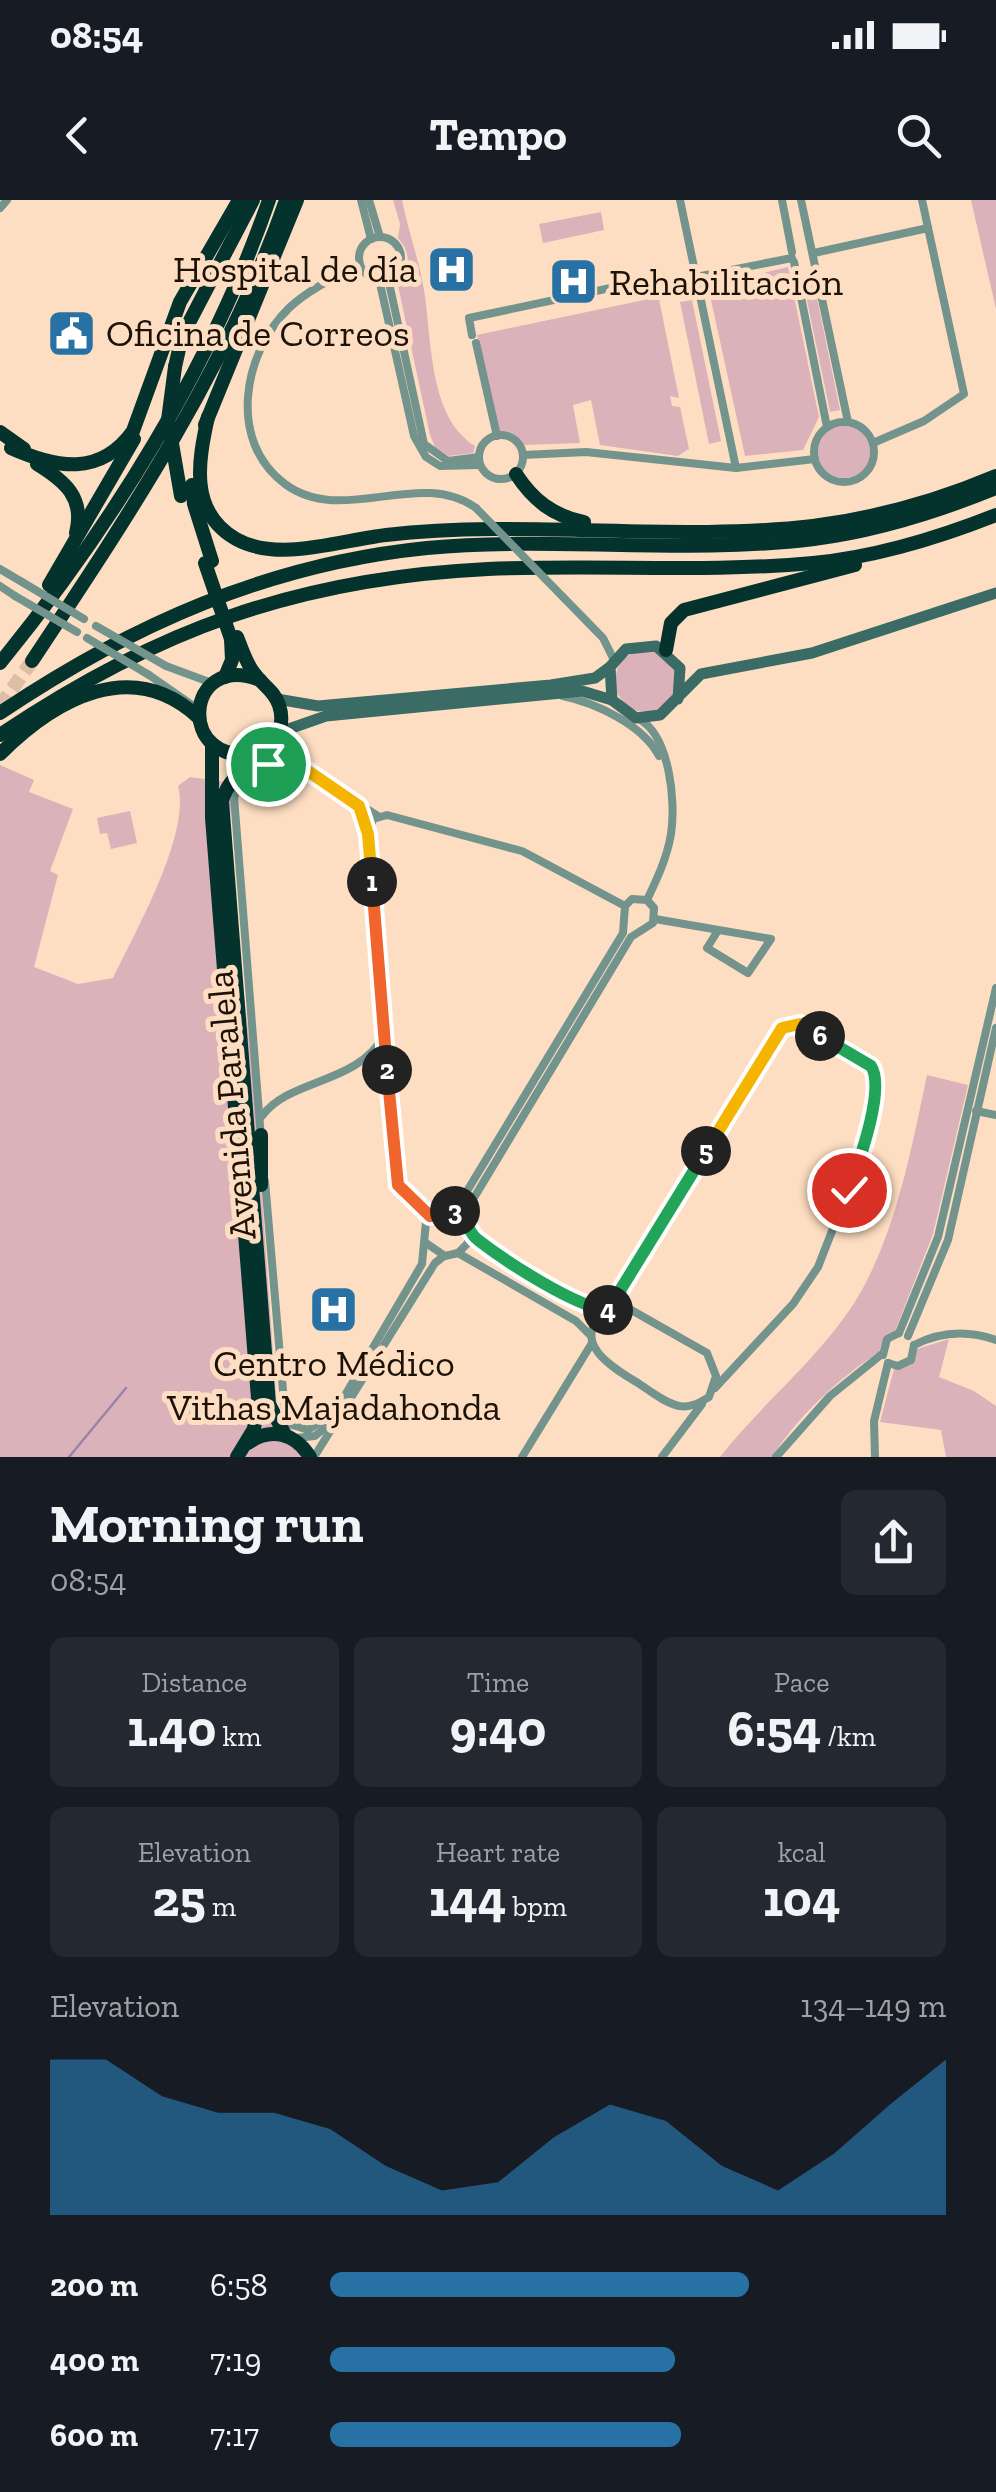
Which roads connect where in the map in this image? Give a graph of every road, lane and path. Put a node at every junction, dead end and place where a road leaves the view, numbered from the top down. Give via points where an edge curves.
1 (8, 200) edge
2 (231, 200) edge
3 (239, 200) edge
4 (252, 200) edge
5 (268, 200) edge
6 (286, 200) edge
7 (297, 200) edge
8 (361, 200) edge
9 (369, 200) edge
10 (680, 200) edge
11 (782, 200) edge
12 (801, 200) edge
13 (922, 200) edge
14 (0, 208) edge
15 (928, 228) junction
16 (375, 238) junction
17 (813, 253) junction
18 (206, 254) junction
19 (793, 257) junction
20 (360, 265) junction
21 (383, 278) junction
22 (662, 278) dead end
23 (696, 278) junction
24 (158, 357) junction
25 (208, 417) junction
26 (848, 422) junction
27 (828, 426) junction
28 (0, 432) edge
29 (495, 436) junction
30 (873, 443) junction
31 (5, 445) edge
32 (523, 455) junction
33 (815, 459) junction
34 (479, 461) junction
35 (56, 464) junction
36 (736, 468) junction
37 (516, 474) junction
38 (996, 476) edge
39 (996, 488) edge
40 (996, 517) edge
41 (680, 528) junction
42 (208, 562) junction
43 (0, 569) edge
44 (50, 583) junction
45 (0, 586) edge
46 (996, 592) edge
47 (234, 638) junction
48 (603, 638) junction
49 (626, 649) junction
50 (670, 655) junction
51 (0, 660) edge
52 (32, 660) tunnel mouth
53 (612, 664) junction
54 (726, 668) junction
55 (218, 680) junction
56 (260, 680) junction
57 (553, 694) junction
58 (276, 700) junction
59 (612, 700) junction
60 (674, 704) junction
61 (0, 713) edge
62 (198, 713) junction
63 (636, 718) junction
64 (280, 732) junction
65 (0, 735) edge
66 (659, 743) junction
67 (212, 744) junction
68 (262, 752) junction
69 (0, 754) edge
70 (666, 769) junction
71 (352, 798) junction
72 (378, 816) junction
73 (368, 834) junction
74 (647, 900) junction
75 (625, 906) junction
76 (654, 919) junction
77 (624, 922) junction
78 (641, 931) junction
79 (717, 932) junction
80 (996, 988) edge
81 (996, 1028) edge
82 (384, 1036) junction
83 (365, 1061) junction
84 (388, 1079) junction
85 (257, 1086) junction
86 (280, 1102) junction
87 (973, 1111) junction
88 (996, 1115) edge
89 (260, 1128) junction
90 (447, 1209) junction
91 (430, 1216) junction
92 (469, 1227) junction
93 (425, 1241) junction
94 (458, 1253) junction
95 (445, 1256) junction
96 (621, 1294) junction
97 (626, 1308) junction
98 (610, 1310) junction
99 (264, 1330) junction
100 (903, 1335) junction
101 (591, 1340) junction
102 (996, 1340) edge
103 (914, 1346) junction
104 (882, 1354) junction
105 (598, 1356) junction
106 (711, 1357) junction
107 (581, 1360) junction
108 (734, 1364) junction
109 (888, 1364) junction
110 (715, 1388) junction
111 (708, 1397) junction
112 (682, 1406) junction
113 (330, 1416) junction
114 (686, 1423) junction
115 (289, 1437) junction
116 (240, 1452) edge
117 (312, 1457) edge
118 (522, 1457) edge
119 (662, 1457) edge
120 (776, 1457) edge
121 (875, 1457) edge

1 - 14 street
2 - 18 highway
3 - 18 highway
4 - 42 highway, bridge via 182,336 168,420 182,496
5 - 51 highway via 218,319 159,431 101,525
6 - 52 highway via 205,383 147,486
7 - 25 highway
8 - 16 street
9 - 16 street
10 - 23 street
11 - 19 street
12 - 17 street
13 - 15 street
15 - 17 street
15 - 30 street via 964,394
16 - 20 street via 362,248
16 - 21 street via 392,241 400,251 400,264
17 - 19 street via 805,266
17 - 19 street via 800,244
17 - 26 street
18 - 24 highway
19 - 23 street
19 - 27 street
20 - 21 street
20 - 48 street, bridge via 304,296 270,331 249,383 248,424 271,472 316,498 350,502 443,493 476,508
21 - 34 street via 424,444 448,462
22 - 29 street via 471,320
23 - 36 street
24 - 35 highway via 123,445 98,462
24 - 44 highway via 122,465
25 - 41 highway via 198,465 205,504 228,533 260,548 481,528
25 - 42 highway via 192,484
26 - 27 street
26 - 30 street
27 - 33 street via 816,441
28 - 35 highway
29 - 32 street via 516,442
29 - 34 street via 482,445
30 - 33 street via 868,470 852,481 825,475
31 - 35 highway
31 - 44 highway via 63,480 78,506 78,531
32 - 36 street via 586,452
32 - 37 street
33 - 36 street
34 - 37 street via 496,479
37 - 41 highway via 538,502 562,517
38 - 41 highway via 849,520
39 - 61 highway via 896,523 812,539 484,544 326,564 157,620
40 - 50 highway via 903,552 698,604 671,623
40 - 65 highway via 900,547 816,563 489,569 340,586 166,638 74,684
42 - 47 highway, bridge
43 - 55 street, bridge via 166,666
44 - 51 highway
45 - 62 street, bridge via 150,675
46 - 54 street via 812,653
47 - 55 highway via 232,660
47 - 56 highway
48 - 49 street
48 - 53 street
49 - 50 street via 646,644
49 - 53 street
50 - 54 street via 699,668
50 - 60 street via 682,678
53 - 58 street via 596,678 532,686 318,706
53 - 59 street
54 - 60 street via 702,674
55 - 56 highway
55 - 62 highway
56 - 58 highway
57 - 59 street
57 - 64 street via 326,716
57 - 70 street via 592,704 644,736
58 - 64 highway
59 - 63 street
60 - 63 street via 660,716
60 - 66 street
62 - 67 highway
62 - 69 highway via 160,690 118,686 69,703
63 - 66 street
64 - 68 highway
66 - 70 street
67 - 68 highway via 238,755
67 - 116 highway via 212,818 258,1398 254,1430
68 - 99 highway via 230,778 222,801
70 - 74 street via 672,831
71 - 72 street
71 - 73 street
71 - 85 street, Avenida Paralela via 286,756 246,776 234,797
72 - 73 street
72 - 75 street via 502,843
73 - 82 street
74 - 75 street
74 - 76 street
75 - 77 street
76 - 78 street
76 - 79 street
77 - 78 street
77 - 90 street via 461,1200
78 - 92 street via 631,937 469,1206
79 - 79 street via 764,934 771,939 748,973 707,948
80 - 87 street
81 - 87 street
82 - 83 street
82 - 84 street
83 - 84 street
83 - 86 street
84 - 91 street via 398,1185
85 - 86 street via 264,1098
85 - 89 street, Avenida Paralela
86 - 89 street via 265,1111
87 - 88 street
87 - 100 street via 948,1240
89 - 99 highway
89 - 113 street, Avenida Paralela via 285,1414 290,1424 308,1430
90 - 91 street
90 - 92 street via 460,1213
91 - 93 street
92 - 94 street via 468,1243
92 - 98 street via 478,1240 584,1304
93 - 95 street
93 - 113 street via 422,1264
94 - 95 street
94 - 101 street via 576,1321
95 - 117 street
96 - 97 street
96 - 98 street
96 - 108 street via 775,1035 800,1024 871,1066 876,1074 859,1162 818,1267 793,1304
97 - 98 street
97 - 106 street
98 - 101 street via 596,1321
99 - 115 highway via 269,1404
100 - 103 street
100 - 104 street via 887,1339
101 - 105 street
101 - 107 street
102 - 103 street via 970,1332
103 - 109 street via 911,1360
104 - 109 street
104 - 120 street via 830,1396
105 - 107 street
105 - 112 street
106 - 108 street
106 - 110 street
107 - 118 street
108 - 110 street
109 - 121 street via 874,1421
110 - 111 street
111 - 112 street
111 - 114 street
112 - 114 street
113 - 115 street via 321,1433
114 - 119 street
115 - 116 highway via 262,1434
115 - 117 highway

